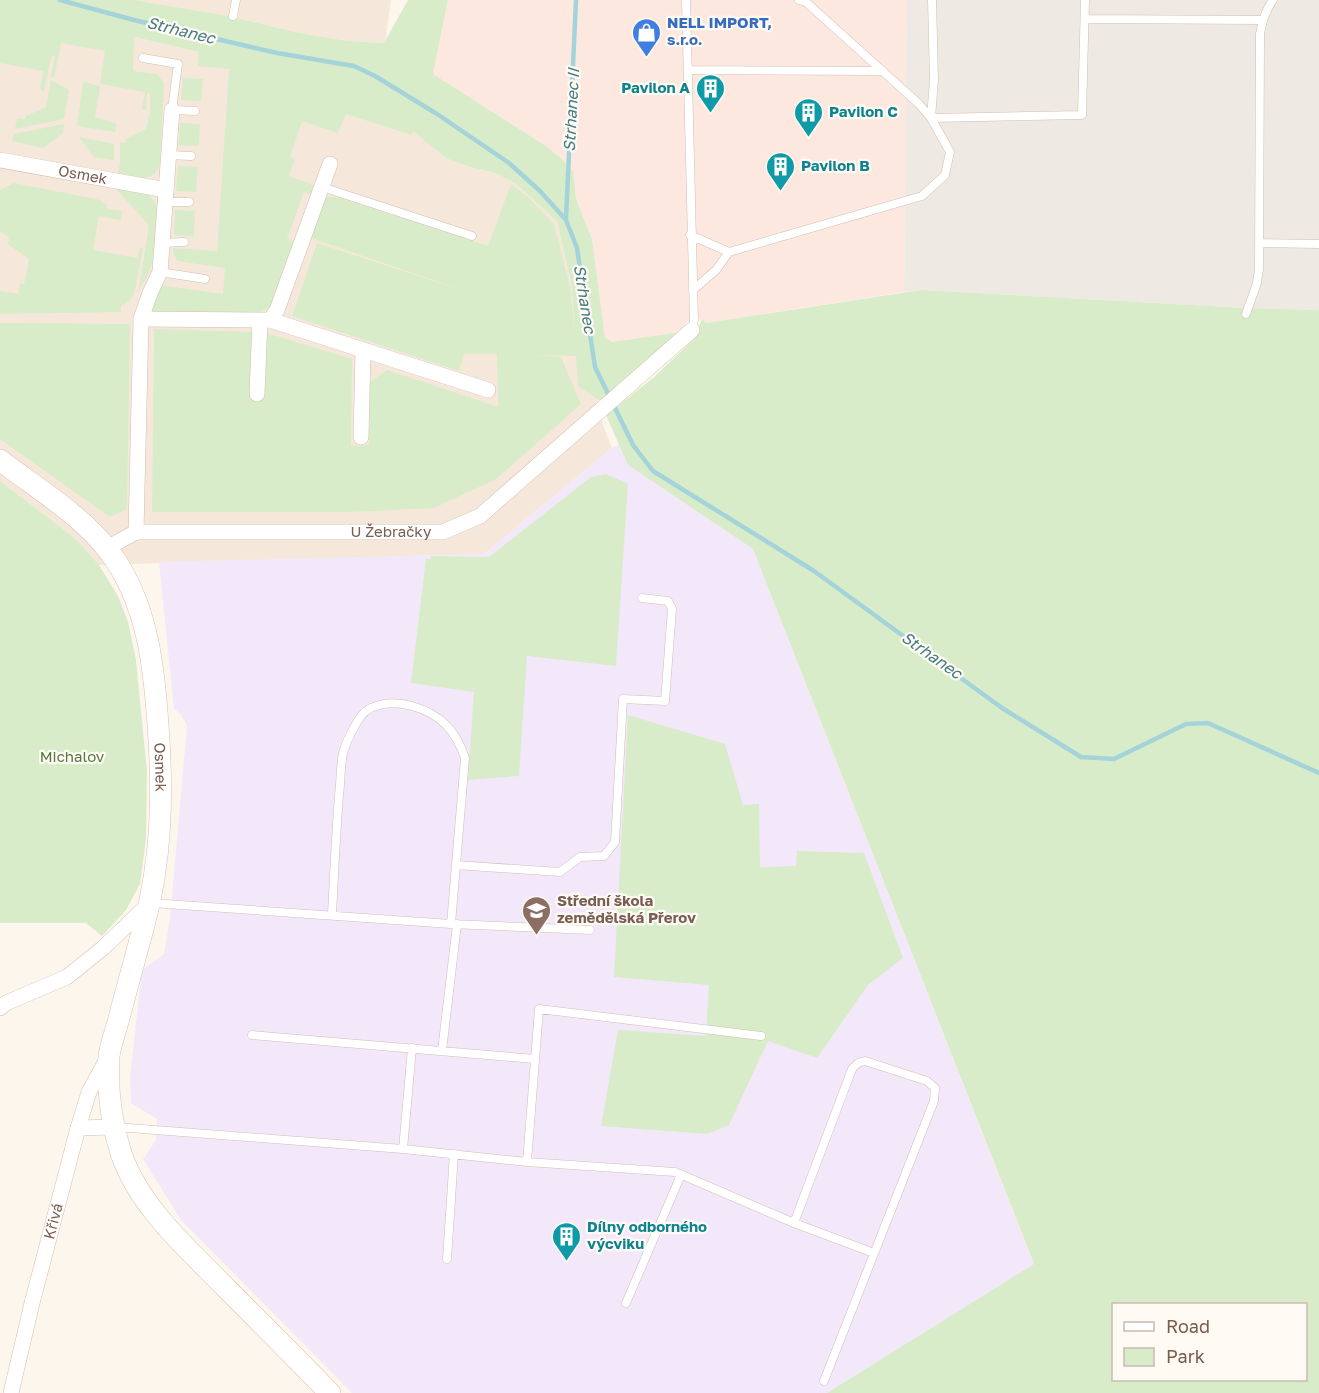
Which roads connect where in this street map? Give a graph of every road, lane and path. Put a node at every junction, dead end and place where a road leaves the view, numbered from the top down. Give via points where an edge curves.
1 (236, 0) edge
2 (686, 0) edge
3 (932, 0) edge
4 (1085, 0) edge
5 (1273, 0) edge
6 (806, 1) edge
7 (233, 16) dead end
8 (1085, 19) junction
9 (1262, 20) junction
10 (142, 58) dead end
11 (688, 70) junction
12 (883, 71) junction
13 (172, 110) junction
14 (195, 111) dead end
15 (931, 117) junction
16 (168, 155) junction
17 (191, 156) dead end
18 (0, 160) edge
19 (330, 164) dead end
20 (322, 187) junction
21 (166, 196) junction
22 (189, 202) dead end
23 (690, 235) junction
24 (472, 236) dead end
25 (184, 242) dead end
26 (162, 243) junction
27 (1259, 243) junction
28 (1319, 244) edge
29 (729, 252) junction
30 (160, 272) junction
31 (205, 279) dead end
32 (693, 290) junction
33 (1245, 314) dead end
34 (141, 319) junction
35 (265, 320) junction
36 (692, 330) joint
37 (363, 351) junction
38 (488, 390) dead end
39 (257, 394) dead end
40 (361, 437) dead end
41 (0, 460) edge
42 (136, 532) junction
43 (107, 549) junction
44 (642, 598) dead end
45 (456, 865) junction
46 (150, 903) junction
47 (332, 914) junction
48 (454, 924) junction
49 (590, 930) dead end
50 (0, 1008) edge
51 (252, 1035) dead end
52 (762, 1036) dead end
53 (412, 1048) junction
54 (442, 1051) junction
55 (110, 1054) junction
56 (535, 1059) junction
57 (114, 1127) junction
58 (78, 1128) junction
59 (403, 1149) junction
60 (454, 1154) junction
61 (527, 1162) junction
62 (681, 1175) junction
63 (794, 1223) junction
64 (874, 1253) junction
65 (447, 1259) dead end
66 (626, 1303) dead end
67 (824, 1381) dead end
68 (11, 1393) edge
69 (330, 1393) edge

1 - 7 lane
2 - 11 lane
3 - 15 lane
4 - 8 lane
5 - 9 lane
6 - 12 lane
8 - 9 lane
8 - 15 lane via 1082,115
9 - 27 lane
10 - 13 lane via 178,64
11 - 12 lane
11 - 23 lane
12 - 15 lane
13 - 14 lane
13 - 16 street
15 - 29 lane via 950,152 945,176 922,196
16 - 17 lane
16 - 21 street
18 - 21 street, Osmek
19 - 20 street
20 - 24 lane
20 - 35 street via 277,310
21 - 22 lane
21 - 26 street
23 - 29 lane
23 - 32 lane
25 - 26 lane
26 - 30 street
27 - 28 lane
27 - 33 lane via 1258,276
29 - 32 lane
30 - 31 lane
30 - 34 street
32 - 36 lane
34 - 35 street
34 - 42 street
35 - 37 street
35 - 39 street
36 - 42 street, U Žebračky via 480,516 443,532
37 - 38 street
37 - 40 street
41 - 43 street, Osmek via 73,515
42 - 43 street
43 - 46 street, Osmek via 136,600 153,670 161,792 160,839
44 - 45 lane via 668,601 672,609 665,701 623,699 615,842 604,856 580,857 560,872
45 - 47 lane via 465,758 459,740 446,724 424,709 407,704 378,705 362,715 343,754
45 - 48 lane
46 - 47 lane
46 - 50 street via 67,977
46 - 55 street, Osmek
47 - 48 lane
48 - 49 lane
48 - 54 lane
51 - 53 lane
52 - 56 lane via 539,1009
53 - 54 lane
53 - 59 lane
54 - 56 lane
55 - 57 street, Osmek via 109,1096
55 - 58 street, Křivá via 89,1092
56 - 61 lane
57 - 58 street
57 - 59 lane
57 - 69 street, Osmek via 136,1186 156,1214
58 - 68 street, Křivá
59 - 60 lane
60 - 61 lane
60 - 65 lane
61 - 62 lane
62 - 63 lane
62 - 66 lane
63 - 64 lane
63 - 64 lane via 852,1069 865,1061 927,1081 935,1089 934,1101
64 - 67 lane

